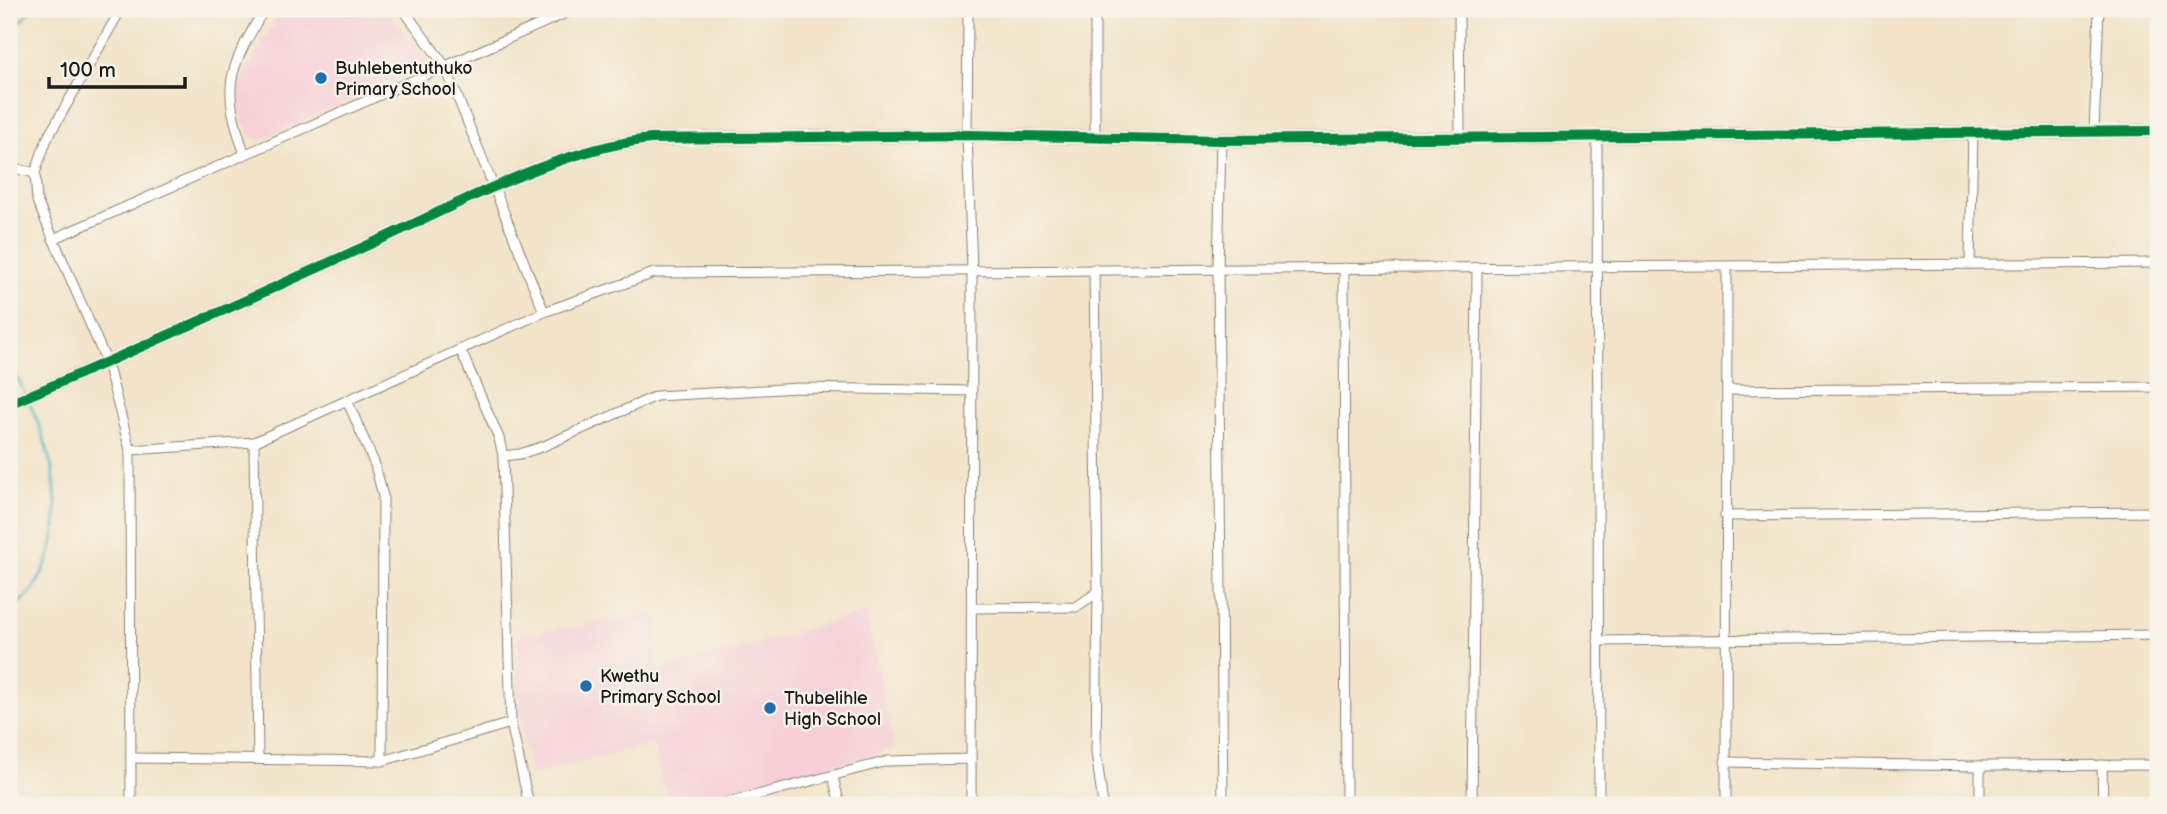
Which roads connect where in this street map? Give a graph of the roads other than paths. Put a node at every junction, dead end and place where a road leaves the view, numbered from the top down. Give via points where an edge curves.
1 (121, 9) edge
2 (264, 9) edge
3 (403, 9) edge
4 (575, 9) edge
5 (968, 9) edge
6 (1274, 9) edge
7 (1459, 9) edge
8 (2099, 9) edge
9 (1095, 10) edge
10 (445, 66) junction
11 (2094, 131) junction
12 (2158, 131) edge
13 (1973, 133) junction
14 (967, 135) junction
15 (1460, 136) junction
16 (1597, 136) junction
17 (1095, 139) junction
18 (1221, 140) junction
19 (244, 152) junction
20 (9, 167) edge
21 (35, 173) junction
22 (494, 188) junction
23 (53, 239) junction
24 (2158, 263) edge
25 (1970, 264) junction
26 (1597, 265) junction
27 (1727, 267) junction
28 (1344, 268) junction
29 (972, 269) junction
30 (1094, 269) junction
31 (1218, 270) junction
32 (1477, 270) junction
33 (544, 312) junction
34 (461, 351) junction
35 (107, 363) junction
36 (2158, 387) edge
37 (1727, 390) junction
38 (971, 391) junction
39 (347, 400) junction
40 (9, 404) edge
41 (254, 442) junction
42 (130, 450) junction
43 (503, 456) junction
44 (2158, 512) edge
45 (1725, 516) junction
46 (1098, 592) junction
47 (973, 608) junction
48 (2158, 635) edge
49 (1598, 641) junction
50 (1724, 641) junction
51 (511, 723) junction
52 (131, 758) junction
53 (258, 759) junction
54 (971, 760) junction
55 (382, 761) junction
56 (1725, 762) junction
57 (2102, 765) junction
58 (2158, 765) edge
59 (1980, 766) junction
60 (834, 777) junction
61 (131, 805) edge
62 (529, 805) edge
63 (719, 805) edge
64 (840, 805) edge
65 (971, 805) edge
66 (1102, 805) edge
67 (1223, 805) edge
68 (1346, 805) edge
69 (1472, 805) edge
70 (1599, 805) edge
71 (1726, 805) edge
72 (1980, 805) edge
73 (2103, 805) edge

1 - 21 street via 52,130
2 - 19 street via 231,74 231,101
3 - 10 street
4 - 10 street
5 - 14 street
6 - 9 street
7 - 15 street
8 - 11 street
9 - 17 street
10 - 19 street
10 - 22 street
11 - 12 street
11 - 13 street
13 - 16 street
13 - 25 street
14 - 17 street
14 - 22 street via 651,139 574,155
14 - 29 street
15 - 16 street
15 - 18 street
16 - 26 street
17 - 18 street
18 - 31 street
19 - 23 street
20 - 21 street
21 - 23 street via 37,201
22 - 33 street
22 - 35 street
23 - 35 street
24 - 25 street
25 - 27 street
26 - 27 street
26 - 32 street
26 - 49 street
27 - 37 street
28 - 31 street
28 - 32 street
28 - 68 street
29 - 30 street
29 - 33 street via 654,273
29 - 38 street
30 - 31 street
30 - 46 street
31 - 67 street
32 - 69 street
33 - 34 street
34 - 39 street
34 - 43 street
35 - 40 street
35 - 42 street
36 - 37 street
37 - 45 street
38 - 43 street via 799,388 656,396 544,446
38 - 47 street
39 - 41 street
39 - 55 street via 383,496
41 - 42 street
41 - 53 street
42 - 52 street
43 - 51 street
44 - 45 street
45 - 50 street
46 - 47 street via 1076,607
46 - 66 street via 1096,752
47 - 54 street
48 - 50 street
49 - 50 street
49 - 70 street
50 - 56 street
51 - 55 street
51 - 62 street
52 - 53 street
52 - 61 street
53 - 55 street
54 - 60 street via 897,760
54 - 65 street
56 - 59 street
56 - 71 street
57 - 58 street
57 - 59 street
57 - 73 street
59 - 72 street
60 - 63 street
60 - 64 street

